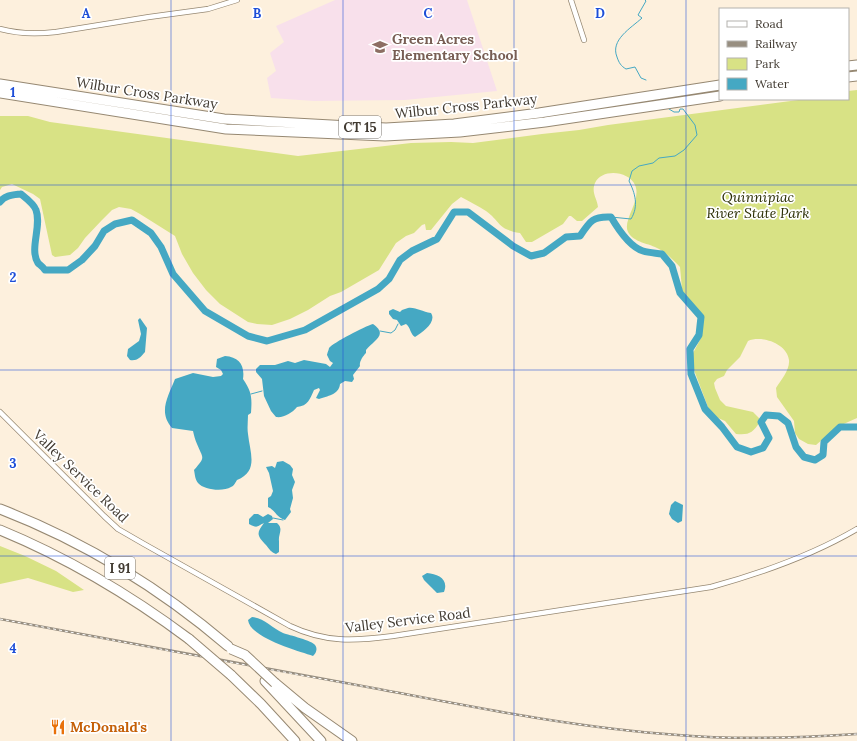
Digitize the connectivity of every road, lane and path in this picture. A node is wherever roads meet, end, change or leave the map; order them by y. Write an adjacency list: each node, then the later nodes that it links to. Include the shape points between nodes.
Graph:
1 (237, 0): 3 (street, via 208,9 56,32 16,32)
2 (571, 0): 4 (street)
3 (0, 29)
4 (584, 40)
5 (0, 84): 6 (highway, Wilbur Cross Parkway / CT 15, via 224,120 386,128 454,124)
6 (719, 85)
7 (0, 94): 8 (highway, Wilbur Cross Parkway / CT 15, via 226,129 385,136 460,132 545,122)
8 (719, 96)
9 (0, 412): 11 (street, Valley Service Road, via 121,531 290,626 314,636 334,640 387,637 711,587 782,565)
10 (0, 509): 13 (highway, I 91, via 60,535 128,573 175,604)
11 (857, 529)
12 (0, 530): 14 (highway, I 91, bridge, via 53,554 148,609 189,639 231,675)
13 (229, 647): 15 (highway, I 91); 16 (highway, bridge, via 243,654 305,708)
14 (295, 741)
15 (321, 741)
16 (352, 741)

